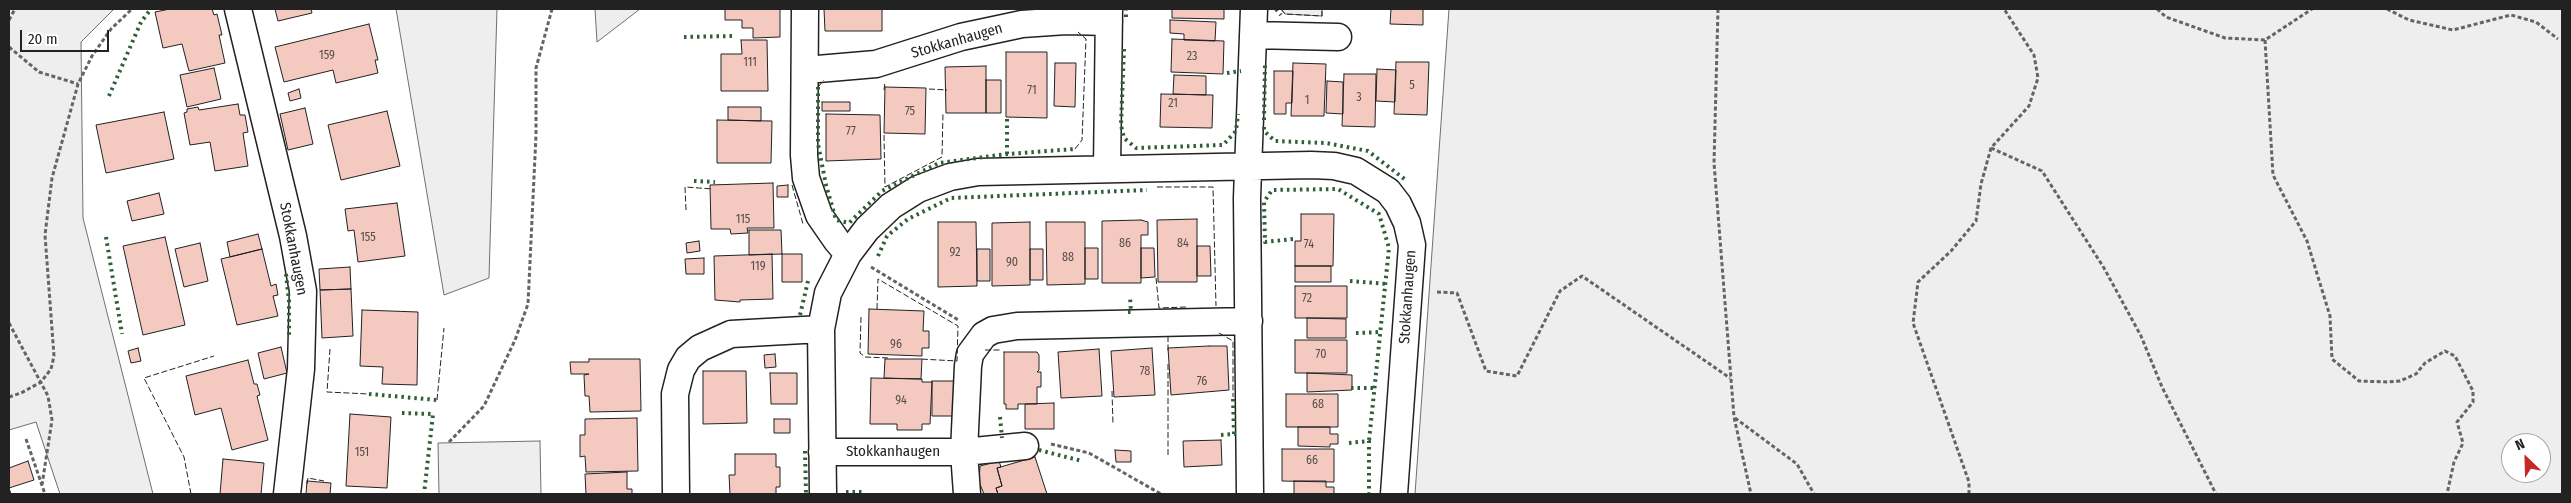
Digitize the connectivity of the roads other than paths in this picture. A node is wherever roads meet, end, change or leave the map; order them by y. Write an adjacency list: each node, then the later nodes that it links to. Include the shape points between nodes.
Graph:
1 (238, 9): 16 (street, Stokkanhaugen, via 293,236 303,291 301,369)
2 (805, 9): 7 (street)
3 (1254, 9): 5 (street)
4 (1109, 15): 7 (street, Stokkanhaugen, via 1022,24 961,37 876,64); 9 (street, Stokkanhaugen)
5 (1253, 35): 6 (street); 8 (street)
6 (1338, 37)
7 (806, 70): 10 (street, via 806,178 819,215)
8 (1248, 166): 9 (street, Stokkanhaugen); 11 (street); 21 (street, Stokkanhaugen, via 1334,166 1356,171 1382,186 1398,204 1407,223 1412,245 1410,291)
9 (1107, 169): 10 (street, Stokkanhaugen, via 978,172 950,177 891,206)
10 (848, 254): 12 (street, Stokkanhaugen, via 828,293)
11 (1249, 321): 15 (street, via 1017,326 993,330 984,335 970,354); 20 (street)
12 (821, 329): 14 (street, Stokkanhaugen); 17 (street, via 730,334 700,348 688,358 681,370 675,394)
13 (1025, 446): 15 (street, Stokkanhaugen)
14 (822, 452): 15 (street, Stokkanhaugen); 18 (street, Stokkanhaugen)
15 (964, 452): 19 (street)
16 (287, 494)
17 (676, 494)
18 (823, 494)
19 (967, 494)
20 (1250, 494)
21 (1394, 494)

